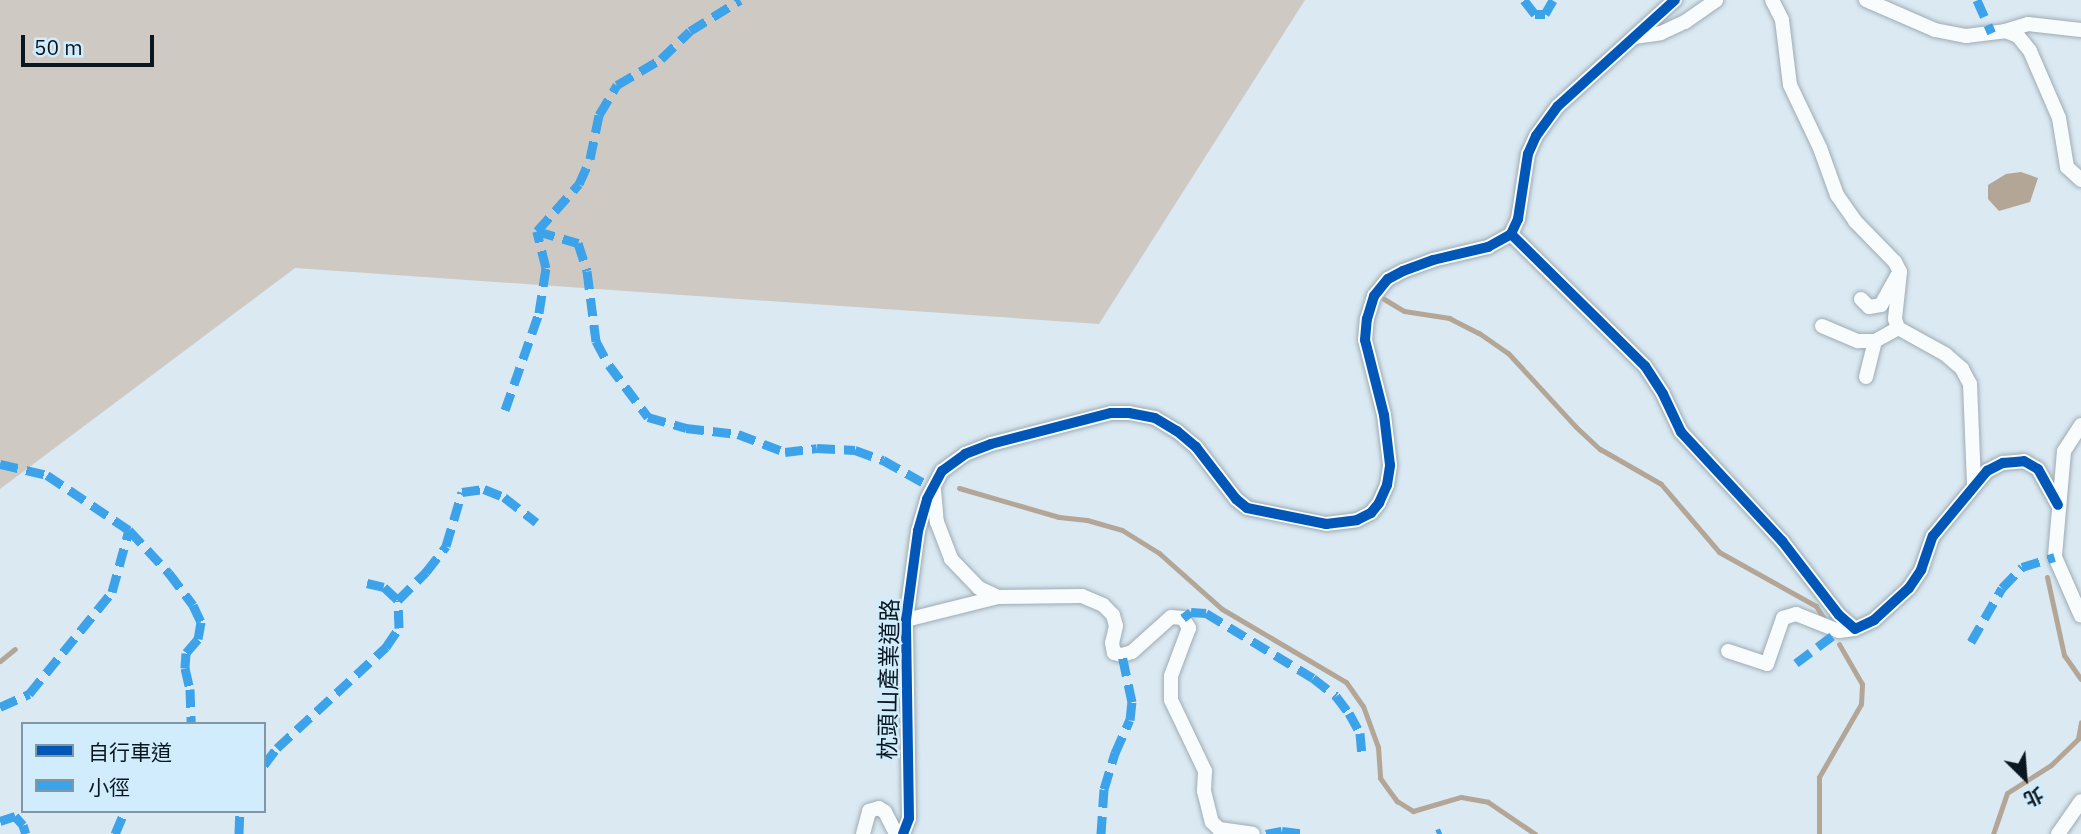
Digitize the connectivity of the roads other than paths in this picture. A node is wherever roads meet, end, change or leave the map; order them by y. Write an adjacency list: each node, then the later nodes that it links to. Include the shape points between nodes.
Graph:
1 (1675, 0): 7 (street)
2 (1716, 0): 7 (street, via 1661,33)
3 (1772, 0): 10 (street, via 1782,20 1790,85 1837,195)
4 (1866, 0): 6 (street, via 1936,30 1966,36)
5 (2081, 30): 6 (street, via 2028,24)
6 (2005, 32): 8 (street, via 2018,36 2030,51 2059,118 2067,167)
7 (1634, 37): 9 (street, via 1558,106 1536,136)
8 (2081, 180)
9 (1511, 234): 18 (street, 枕頭山產業道路, via 1488,247 1403,271 1388,279 1374,296 1366,340 1390,464 1379,503 1357,520 1326,524 1247,508 1177,430 1155,418 1129,413 1111,413 965,454 942,471); 23 (street, via 1645,366 1681,432 1782,541)
10 (1900, 272): 11 (street, via 1881,305 1869,307); 13 (street)
11 (1861, 299)
12 (1822, 326): 14 (street, via 1858,341)
13 (1898, 328): 14 (street); 17 (street, via 1962,369 1969,384)
14 (1875, 341): 15 (street)
15 (1866, 377)
16 (2081, 425): 19 (street, via 2064,452)
17 (1974, 485): 19 (street, via 2003,463 2024,461 2038,469); 23 (street, via 1933,536 1922,570 1909,588 1874,620)
18 (933, 488): 20 (street, via 937,522 951,559 979,588); 22 (street, 枕頭山產業道路, via 918,531)
19 (2058, 505): 21 (street, via 2055,556)
20 (998, 597): 22 (street); 29 (street, via 1082,596 1102,604 1114,615 1112,643 1114,653 1122,656 1171,617 1183,618 1189,628 1171,676 1171,699 1202,765 1212,822 1219,830)
21 (2081, 616)
22 (906, 620): 28 (street, 枕頭山產業道路, via 909,818)
23 (1855, 629): 24 (street, via 1839,631 1796,614 1783,618 1767,664)
24 (1728, 651)
25 (2081, 801): 30 (street)
26 (863, 834): 27 (street, via 869,811 880,808)
27 (896, 834)
28 (903, 834)
29 (1253, 834)
30 (2058, 834)

